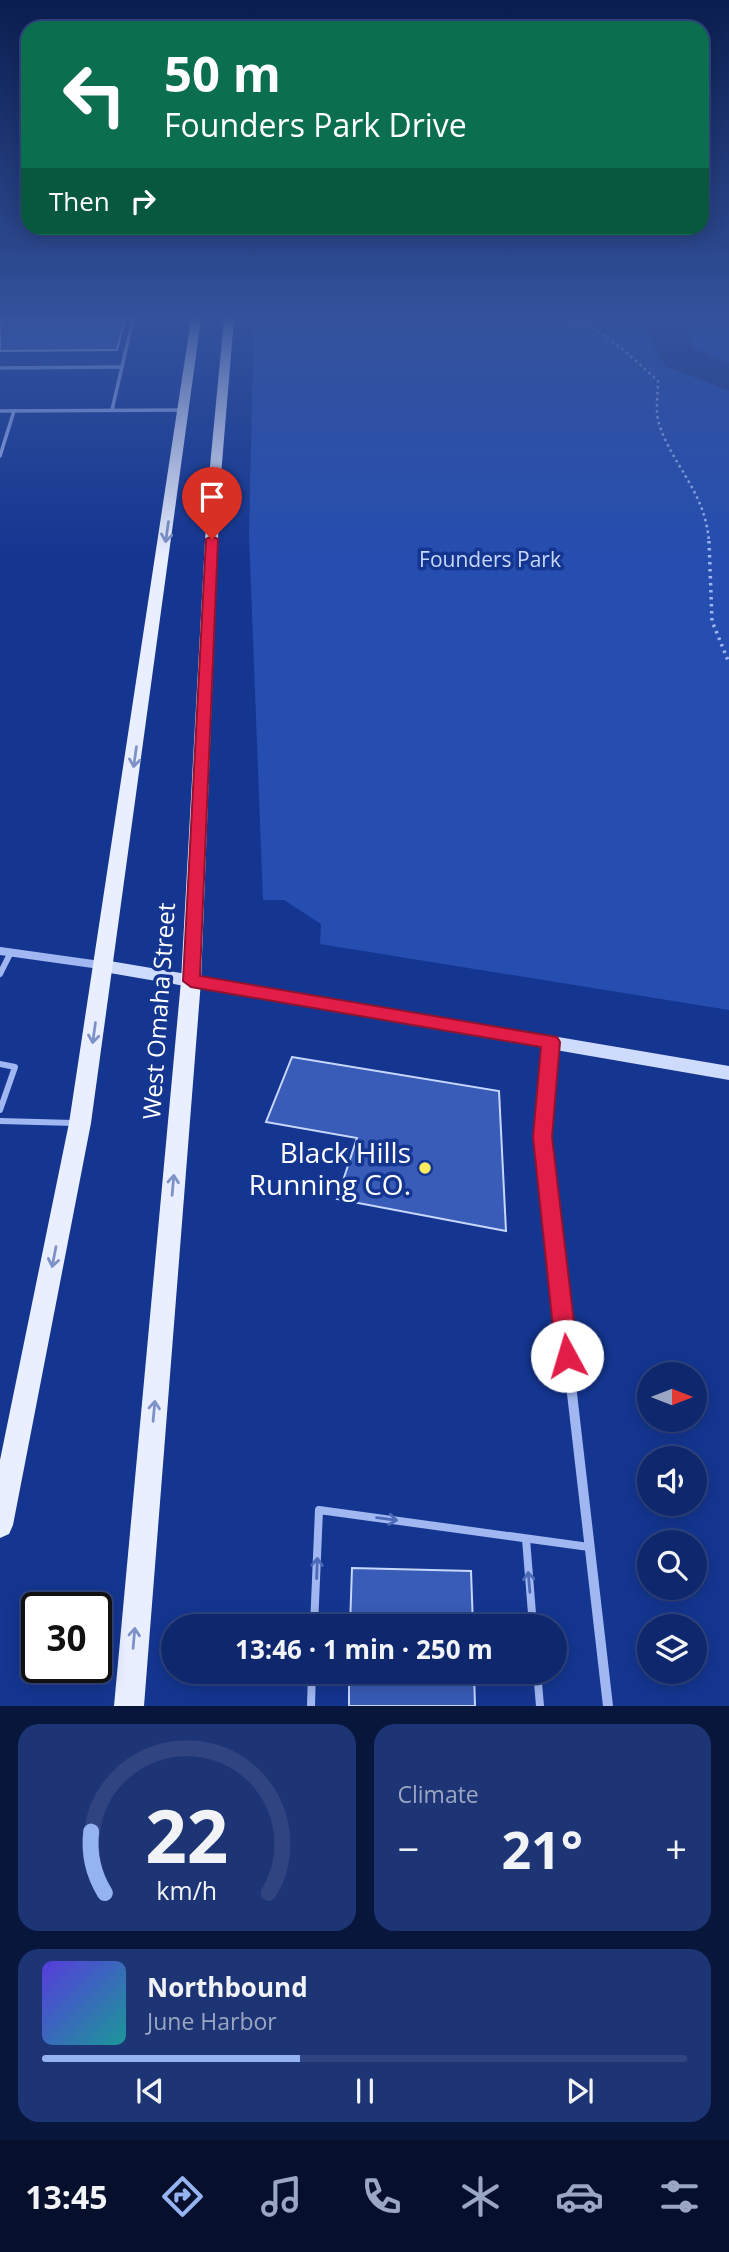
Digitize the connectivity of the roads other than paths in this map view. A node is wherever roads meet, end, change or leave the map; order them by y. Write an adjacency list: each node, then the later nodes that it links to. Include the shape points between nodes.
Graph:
1 (115, 399): 4 (lane)
2 (186, 399): 5 (main road)
3 (222, 399): 13 (main road, West Omaha Street)
4 (112, 410): 5 (lane); 7 (lane)
5 (185, 410): 11 (main road, one-way to 11)
6 (0, 411): 7 (lane)
7 (14, 411): 8 (lane)
8 (0, 456)
9 (0, 950): 10 (street)
10 (11, 952): 11 (street); 12 (lane)
11 (104, 966): 13 (main road); 19 (main road, one-way to 19)
12 (0, 974)
13 (191, 981): 14 (main road); 27 (main road, West Omaha Street, one-way to 13)
14 (550, 1042): 16 (main road); 22 (street, via 542,1137)
15 (0, 1064): 17 (lane, via 15,1067)
16 (729, 1073)
17 (0, 1110)
18 (0, 1121): 19 (lane)
19 (80, 1123): 20 (main road, one-way to 20)
20 (0, 1525)
21 (526, 1539): 22 (lane); 23 (lane, one-way to 21, via 319,1510); 24 (lane, one-way to 21)
22 (589, 1547): 30 (street)
23 (315, 1614)
24 (532, 1614)
25 (312, 1684): 28 (lane)
26 (538, 1684): 29 (lane)
27 (129, 1706)
28 (311, 1706)
29 (540, 1706)
30 (608, 1706)

